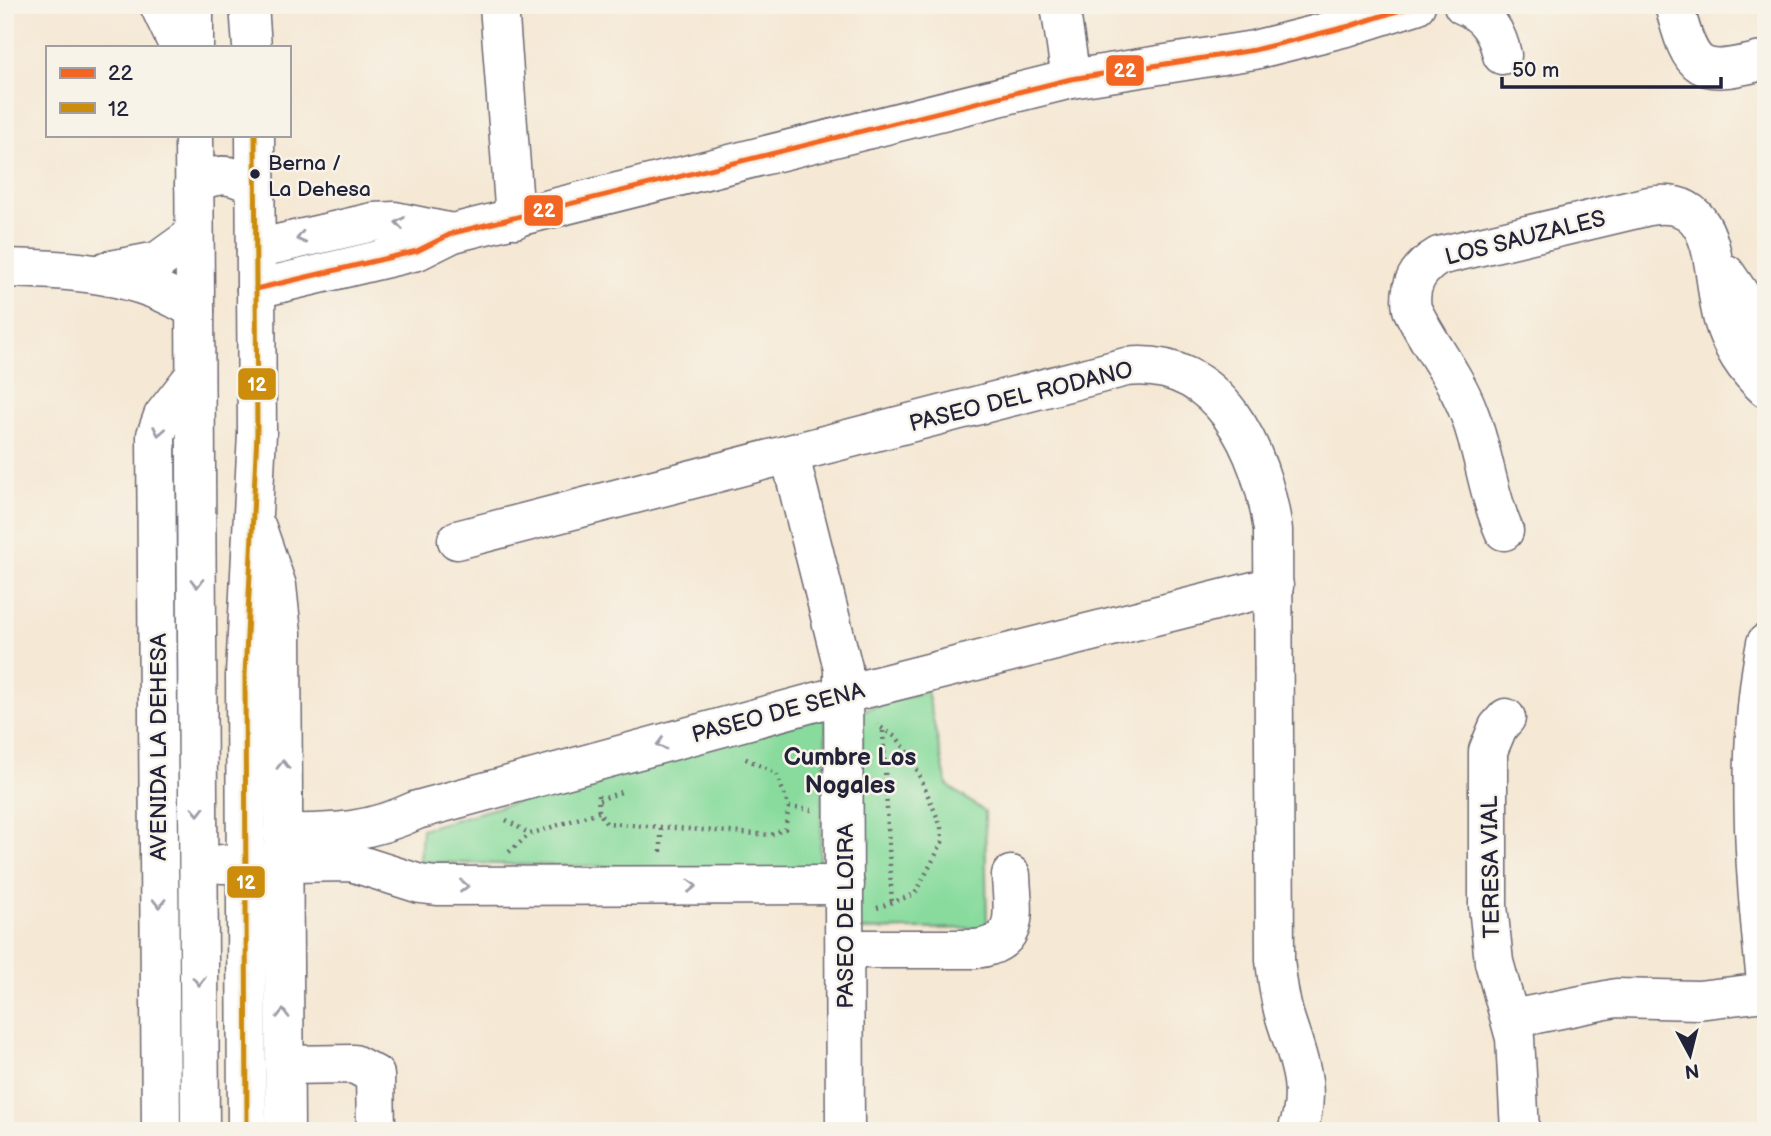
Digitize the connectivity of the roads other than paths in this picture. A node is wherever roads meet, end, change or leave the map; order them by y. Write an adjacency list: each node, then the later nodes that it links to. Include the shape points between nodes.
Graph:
1 (159, 5): 9 (street)
2 (194, 5): 10 (street)
3 (249, 5): 11 (street)
4 (499, 5): 19 (street)
5 (1060, 5): 14 (street)
6 (1416, 5): 14 (street, via 1254,50)
7 (1674, 5): 13 (street, via 1684,44 1701,65 1726,70)
8 (1468, 6): 12 (street, via 1492,28)
9 (179, 46)
10 (194, 46)
11 (252, 46)
12 (1502, 55)
13 (1766, 60)
14 (1071, 79): 19 (street)
15 (194, 136): 17 (street, AVENIDA LA DEHESA)
16 (255, 136): 18 (street)
17 (194, 185): 18 (street, via 219,175); 21 (street, AVENIDA LA DEHESA)
18 (256, 188): 22 (street)
19 (515, 219): 20 (street)
20 (453, 233): 22 (street, one-way to 22, via 373,222); 26 (street, via 417,251)
21 (194, 235): 25 (street, via 158,261); 27 (street, AVENIDA LA DEHESA)
22 (256, 249): 26 (street)
23 (1716, 261): 28 (street, LOS SAUZALES, via 1739,293); 31 (street, LOS SAUZALES, via 1718,302 1731,341 1740,359); 33 (street, LOS SAUZALES, via 1696,218 1674,205 1661,204 1448,253 1422,268 1412,287 1412,309 1461,393)
24 (5, 268): 25 (street)
25 (97, 273): 27 (street, via 162,291)
26 (256, 289): 30 (street)
27 (195, 310): 29 (street, AVENIDA LA DEHESA)
28 (1766, 353)
29 (195, 363): 30 (street, via 239,370); 41 (street, AVENIDA LA DEHESA, one-way to 41); 49 (street, AVENIDA LA DEHESA, one-way to 49, via 156,435)
30 (256, 363): 40 (street, one-way to 30, via 244,675 257,433)
31 (1766, 388)
32 (790, 456): 34 (street, PASEO DEL RODANO); 35 (street, PASEO DEL RODANO, via 1126,367 1176,370 1193,378 1220,402 1250,448 1270,506); 37 (street, PASEO DE LOIRA, via 837,640)
33 (1504, 531)
34 (457, 540)
35 (1274, 586): 37 (street, PASEO DE SENA); 56 (street, PASEO DEL RODANO, via 1275,960 1284,1014 1304,1072)
36 (1766, 643): 45 (street, via 1758,700 1755,802)
37 (845, 694): 39 (street, PASEO DE SENA, one-way to 39); 44 (street, PASEO DE LOIRA)
38 (1506, 718): 47 (street, TERESA VIAL, via 1488,751 1488,906 1494,962)
39 (408, 814): 40 (street, PASEO DE SENA); 43 (street, via 400,847)
40 (270, 853): 41 (street, PASEO DE SENA); 43 (street, PASEO DE SENA, via 351,862); 48 (street, one-way to 40); 51 (street)
41 (199, 864): 50 (street, AVENIDA LA DEHESA, one-way to 50)
42 (1011, 875): 44 (street, PASEO DE SENA, via 1011,927 995,945 976,949)
43 (412, 882): 44 (street, PASEO DE SENA, one-way to 44)
44 (845, 917): 55 (street, PASEO DE LOIRA)
45 (1766, 981)
46 (1766, 992): 47 (street, via 1698,1000 1616,998)
47 (1512, 1018): 57 (street, TERESA VIAL)
48 (295, 1064): 52 (street); 53 (street); 54 (street, via 354,1064 375,1074)
49 (161, 1131)
50 (200, 1131)
51 (247, 1131)
52 (285, 1131)
53 (308, 1131)
54 (376, 1131)
55 (845, 1131)
56 (1297, 1131)
57 (1520, 1131)

